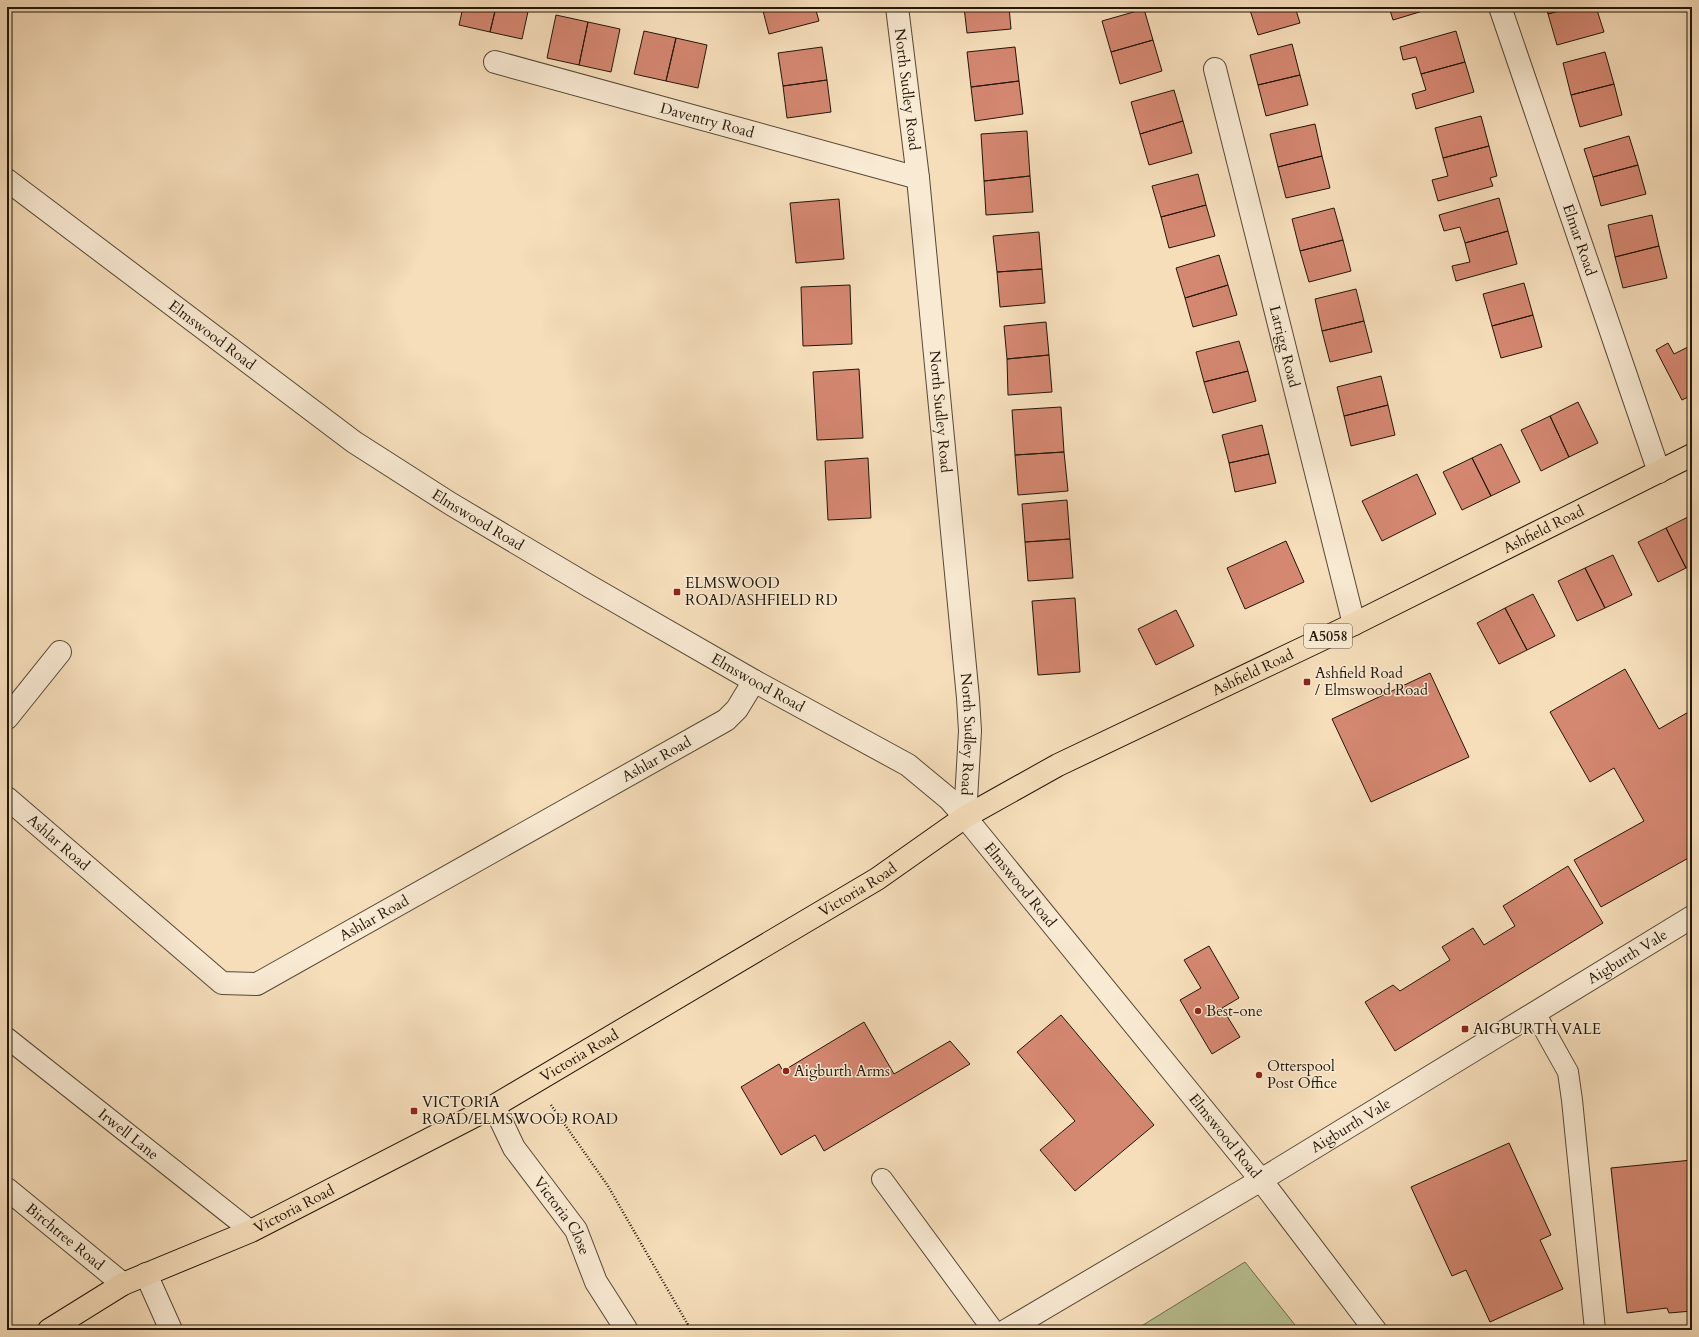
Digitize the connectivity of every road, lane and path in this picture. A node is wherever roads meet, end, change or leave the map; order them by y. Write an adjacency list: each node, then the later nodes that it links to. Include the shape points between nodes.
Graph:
1 (896, 7): 5 (street, North Sudley Road)
2 (1500, 7): 8 (street, Elmar Road)
3 (495, 62): 5 (street, Daventry Road)
4 (1215, 69): 9 (street, Latrigg Road)
5 (918, 178): 14 (street, North Sudley Road, via 968,698 970,731)
6 (7, 180): 11 (street, Elmswood Road, via 354,442 458,508)
7 (1692, 455): 8 (main road, Ashfield Road / A5058)
8 (1659, 472): 9 (main road, Ashfield Road / A5058)
9 (1354, 624): 14 (main road, Ashfield Road / A5058, via 1058,765)
10 (60, 652): 12 (street)
11 (754, 681): 13 (street, Ashlar Road, via 737,709 726,720 257,984 222,983); 14 (street, Elmswood Road, via 908,765 949,799)
12 (7, 718)
13 (7, 798)
14 (965, 817): 18 (main road, Victoria Road / A5058, via 877,879); 21 (street, Elmswood Road)
15 (1692, 917): 16 (street, Aigburth Vale)
16 (1535, 1013): 21 (street, Aigburth Vale); 35 (lane, via 1568,1072)
17 (7, 1038): 23 (lane, Irwell Lane)
18 (535, 1082): 19 (main road, Victoria Road / A5058); 26 (path, via 608,1186)
19 (494, 1106): 23 (main road, Victoria Road / A5058); 27 (street, Victoria Close, via 514,1148 576,1230 596,1282)
20 (882, 1178): 32 (lane)
21 (1261, 1180): 33 (street, Aigburth Vale); 34 (street, Elmswood Road)
22 (7, 1189): 25 (street, Birchtree Road)
23 (250, 1230): 24 (main road, Victoria Road / A5058)
24 (146, 1274): 25 (main road, Victoria Road / A5058); 29 (street)
25 (123, 1284): 28 (main road, Victoria Road / A5058)
26 (688, 1324): 30 (path); 31 (path)
27 (626, 1329)
28 (49, 1330)
29 (172, 1330)
30 (680, 1330)
31 (691, 1330)
32 (993, 1330)
33 (1007, 1330)
34 (1375, 1330)
35 (1595, 1330)

